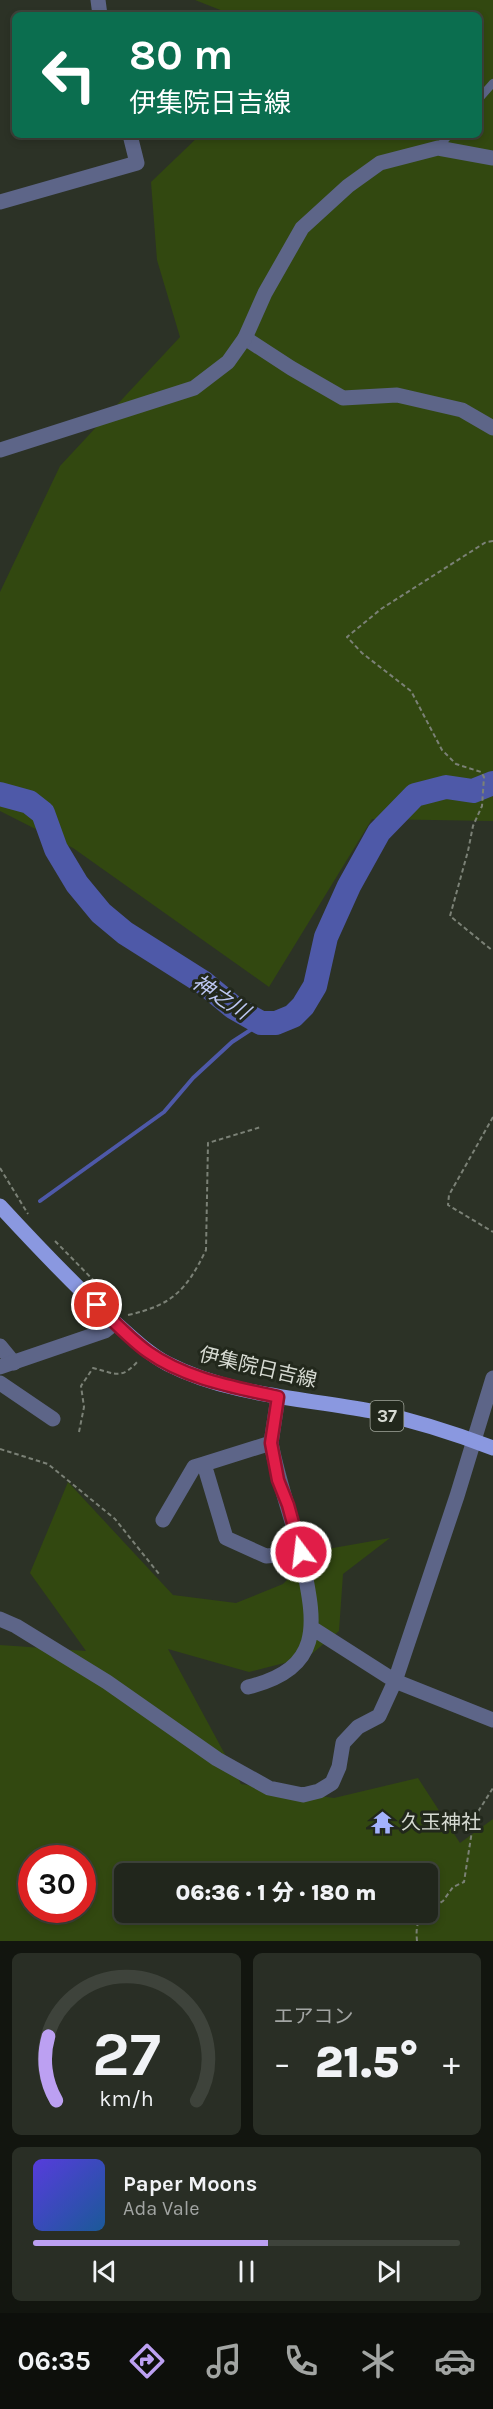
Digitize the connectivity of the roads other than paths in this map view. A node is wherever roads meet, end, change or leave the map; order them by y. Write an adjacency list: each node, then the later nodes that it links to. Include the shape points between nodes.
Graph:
1 (493, 83): 2 (lane)
2 (482, 95)
3 (131, 138): 7 (street, via 137,163)
4 (446, 138): 5 (lane)
5 (438, 148): 6 (street); 8 (street, via 380,163 302,228)
6 (493, 158)
7 (0, 202)
8 (245, 338): 9 (street, via 343,398 397,395 462,410); 10 (street, via 228,362 194,388)
9 (493, 428)
10 (0, 450)
11 (0, 1206): 12 (main road, 伊集院日吉線 / 37)
12 (115, 1323): 14 (street, via 105,1331); 17 (main road, 伊集院日吉線 / 37, via 167,1364 199,1378)
13 (0, 1346): 14 (street)
14 (7, 1365)
15 (493, 1378): 19 (street)
16 (0, 1383): 18 (street)
17 (278, 1397): 19 (main road, 伊集院日吉線 / 37, via 372,1411); 20 (street)
18 (53, 1419)
19 (473, 1440): 21 (main road, 伊集院日吉線 / 37); 27 (street)
20 (271, 1443): 22 (street); 24 (street, via 278,1480)
21 (493, 1448)
22 (204, 1464): 23 (street, via 194,1467); 24 (street, via 226,1538 266,1556)
23 (163, 1520)
24 (301, 1552): 26 (street)
25 (0, 1619): 27 (street, via 107,1682 217,1760 269,1788 303,1795 332,1784 343,1743 358,1727 379,1716)
26 (312, 1628): 27 (street); 28 (street, via 303,1656 297,1662 267,1682)
27 (395, 1681): 29 (street)
28 (248, 1687)
29 (493, 1720)

